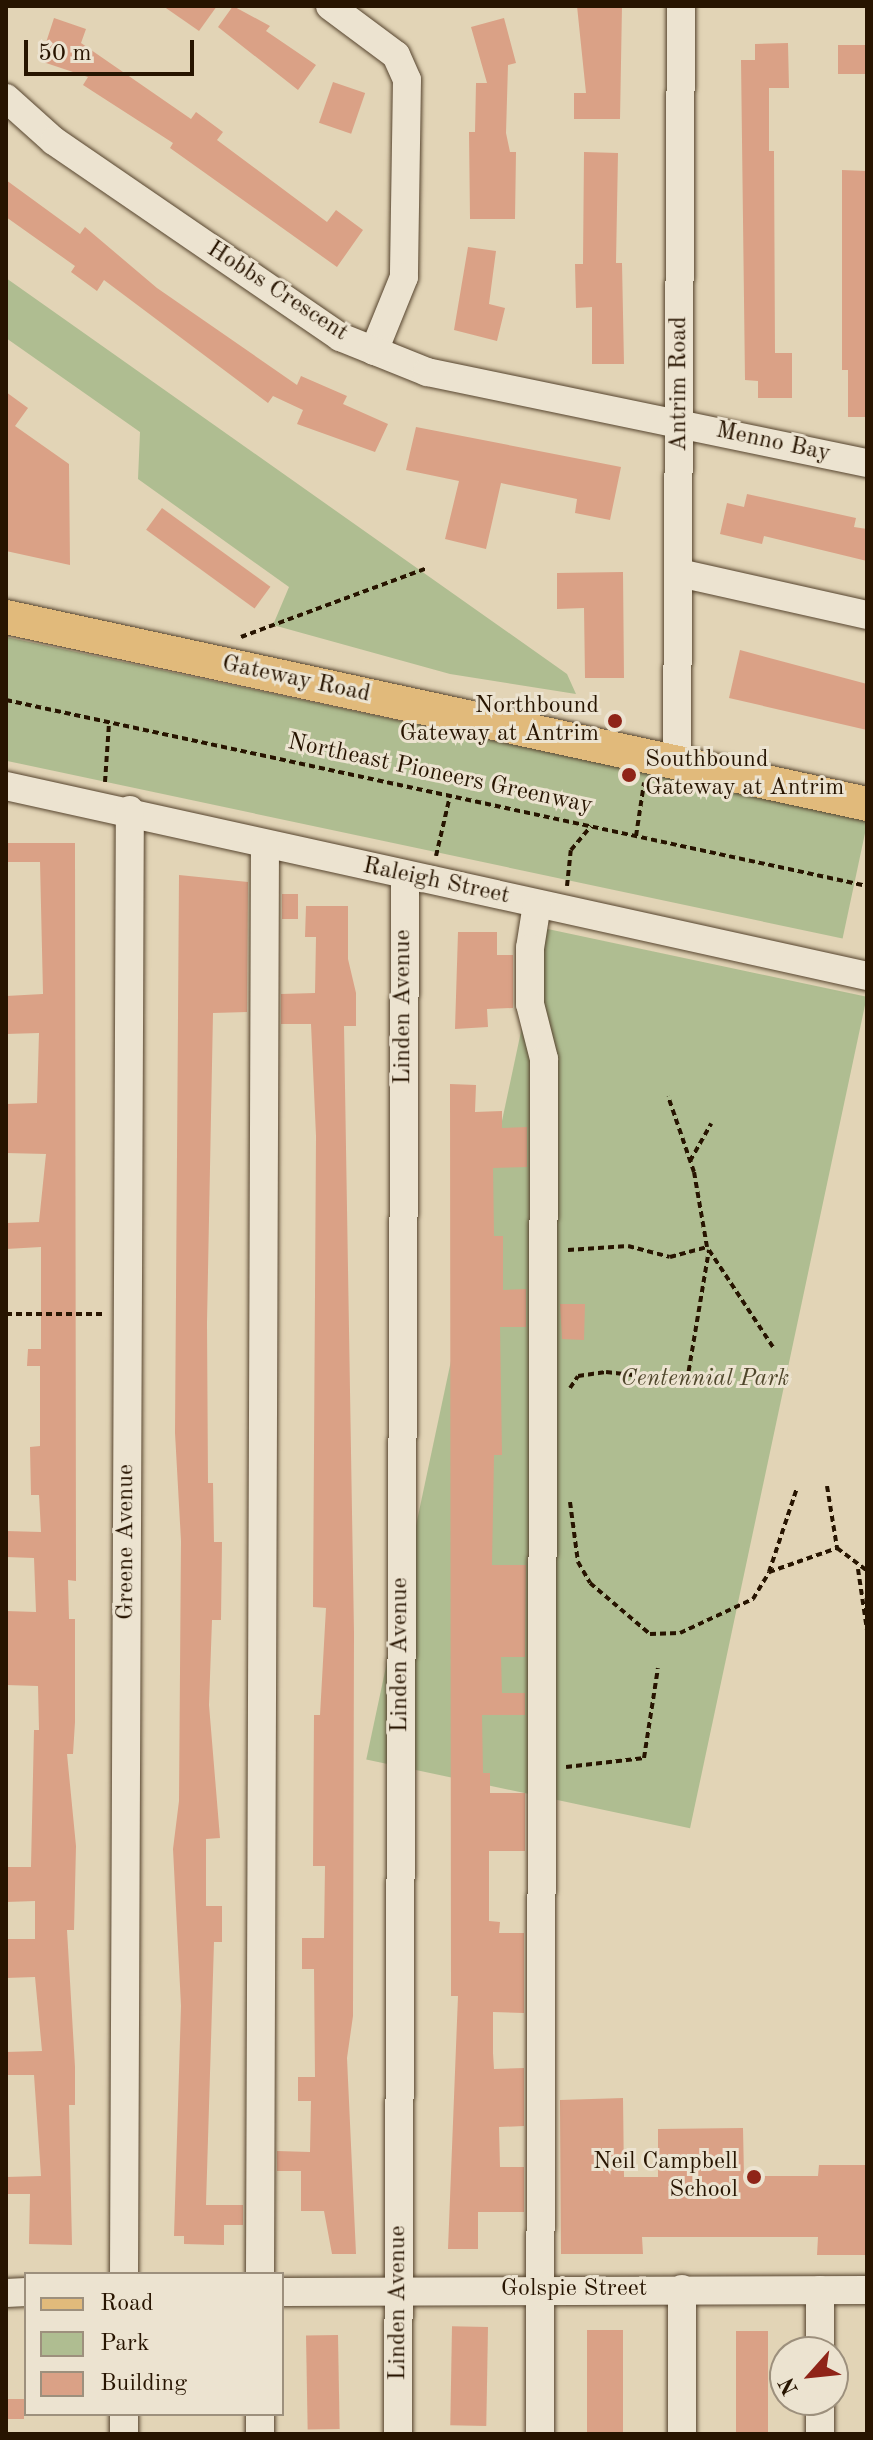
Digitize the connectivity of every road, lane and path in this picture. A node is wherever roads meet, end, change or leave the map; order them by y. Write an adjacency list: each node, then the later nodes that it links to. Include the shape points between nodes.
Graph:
1 (330, 6): 4 (street, via 396,55 407,80 404,277)
2 (681, 6): 5 (street, Antrim Road)
3 (6, 98): 4 (street, Hobbs Crescent, via 54,141 340,337)
4 (374, 351): 5 (street, Hobbs Crescent, via 427,372)
5 (680, 423): 6 (street, Menno Bay); 8 (street, Antrim Road)
6 (867, 463)
7 (428, 568): 11 (path)
8 (679, 573): 9 (street); 14 (street, Antrim Road)
9 (867, 615)
10 (6, 617): 14 (main road, Gateway Road)
11 (241, 637)
12 (6, 700): 13 (path, Northeast Pioneers Greenway)
13 (109, 722): 16 (path, Northeast Pioneers Greenway); 18 (path)
14 (662, 760): 17 (main road, Gateway Road); 20 (path)
15 (6, 786): 18 (street, Raleigh Street)
16 (450, 796): 19 (path, Northeast Pioneers Greenway); 22 (path)
17 (867, 804)
18 (117, 807): 21 (street, Raleigh Street); 46 (street, Greene Avenue)
19 (591, 826): 20 (path, Northeast Pioneers Greenway); 25 (path, via 566,864)
20 (636, 836): 24 (path, Northeast Pioneers Greenway)
21 (265, 845): 23 (street, Raleigh Street); 47 (street)
22 (434, 867)
23 (405, 875): 25 (street, Raleigh Street); 49 (street, Linden Avenue)
24 (867, 886)
25 (550, 907): 26 (street, Raleigh Street); 45 (street, via 530,948 530,1004 544,1059)
26 (867, 976)
27 (668, 1096): 29 (path)
28 (711, 1124): 29 (path)
29 (690, 1161): 31 (path)
30 (563, 1243): 31 (path, via 567,1250 628,1246 670,1257)
31 (708, 1248): 34 (path); 35 (path, via 687,1381 606,1372 578,1376)
32 (6, 1314): 33 (path)
33 (105, 1314)
34 (773, 1347)
35 (560, 1401)
36 (827, 1486): 39 (path)
37 (797, 1488): 42 (path)
38 (569, 1494): 42 (path, via 578,1562 590,1583 650,1634 680,1633 753,1599)
39 (837, 1548): 40 (path); 42 (path)
40 (858, 1569): 41 (path); 43 (path)
41 (867, 1571)
42 (769, 1572)
43 (867, 1630)
44 (658, 1668): 45 (path, via 644,1758 575,1764)
45 (542, 1778): 50 (street)
46 (124, 2272)
47 (260, 2272)
48 (682, 2289): 50 (street, Golspie Street); 51 (street, Golspie Street); 57 (street)
49 (399, 2290): 50 (street, Golspie Street); 53 (street, Golspie Street); 55 (street, Linden Avenue)
50 (541, 2290): 56 (street)
51 (820, 2290): 52 (street, Golspie Street); 54 (street)
52 (867, 2290)
53 (284, 2292)
54 (820, 2336)
55 (398, 2434)
56 (540, 2434)
57 (682, 2434)

